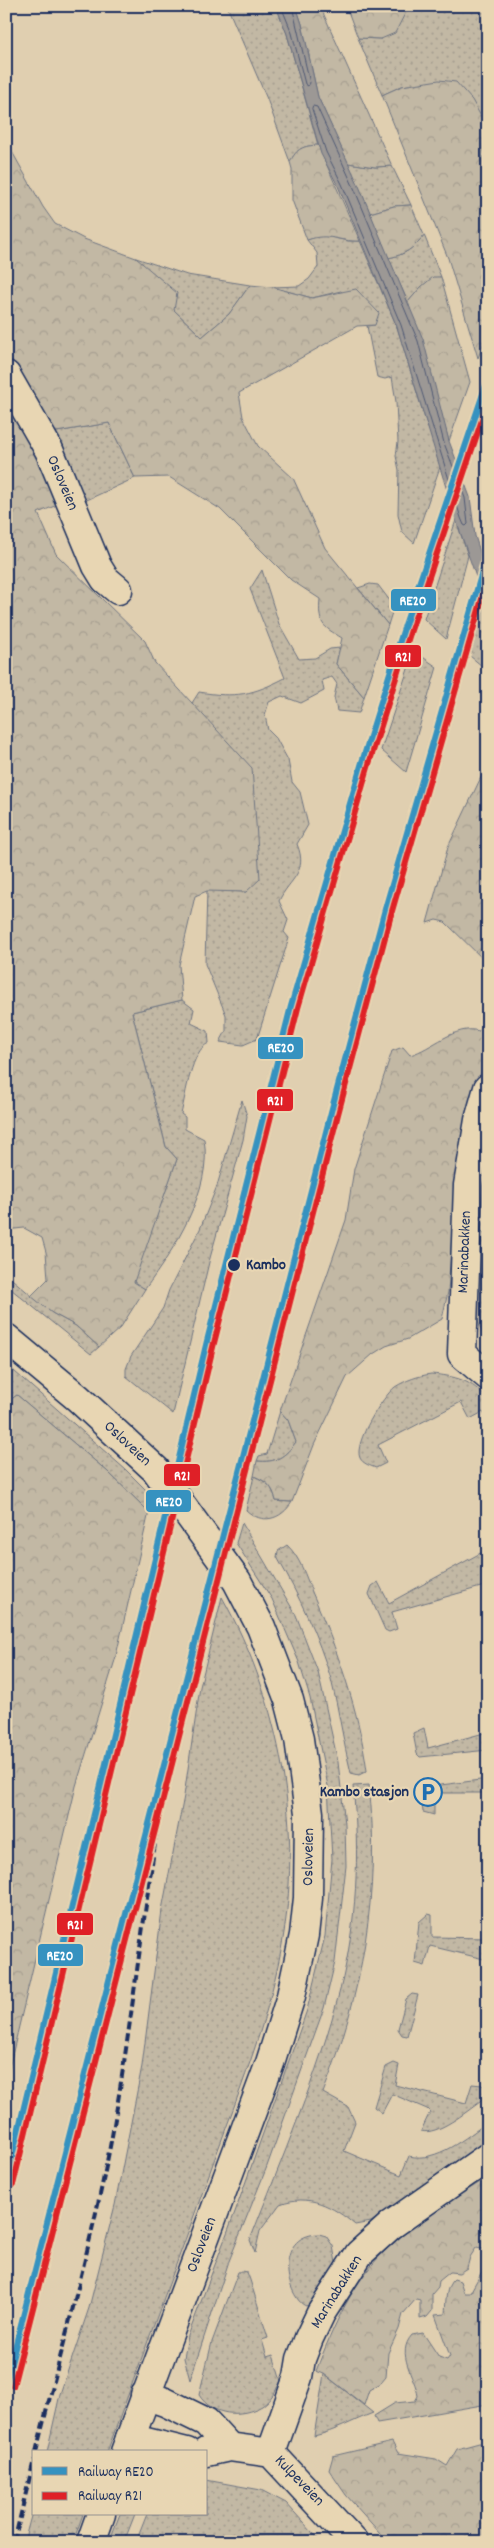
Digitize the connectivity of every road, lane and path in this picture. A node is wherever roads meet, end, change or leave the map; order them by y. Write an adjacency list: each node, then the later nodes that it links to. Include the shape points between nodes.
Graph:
1 (6, 375): 2 (street, Osloveien, via 48,450 97,566 105,579)
2 (118, 590)
3 (488, 1088): 5 (street, Marinabakken, via 468,1185 462,1354)
4 (6, 1338): 7 (street, Osloveien, via 78,1398 156,1470 237,1581 262,1627 289,1700 299,1739 310,1813 308,1898 291,1996 270,2063)
5 (488, 1376)
6 (488, 2157): 11 (street, Marinabakken, via 392,2225 359,2254 309,2338)
7 (145, 2395): 8 (street, Osloveien); 9 (street, Kulpeveien, via 206,2422)
8 (128, 2445): 10 (street)
9 (218, 2449): 11 (street, Kulpeveien)
10 (170, 2450)
11 (271, 2453): 14 (street, Kulpeveien)
12 (100, 2516): 13 (street)
13 (91, 2542)
14 (354, 2542)

